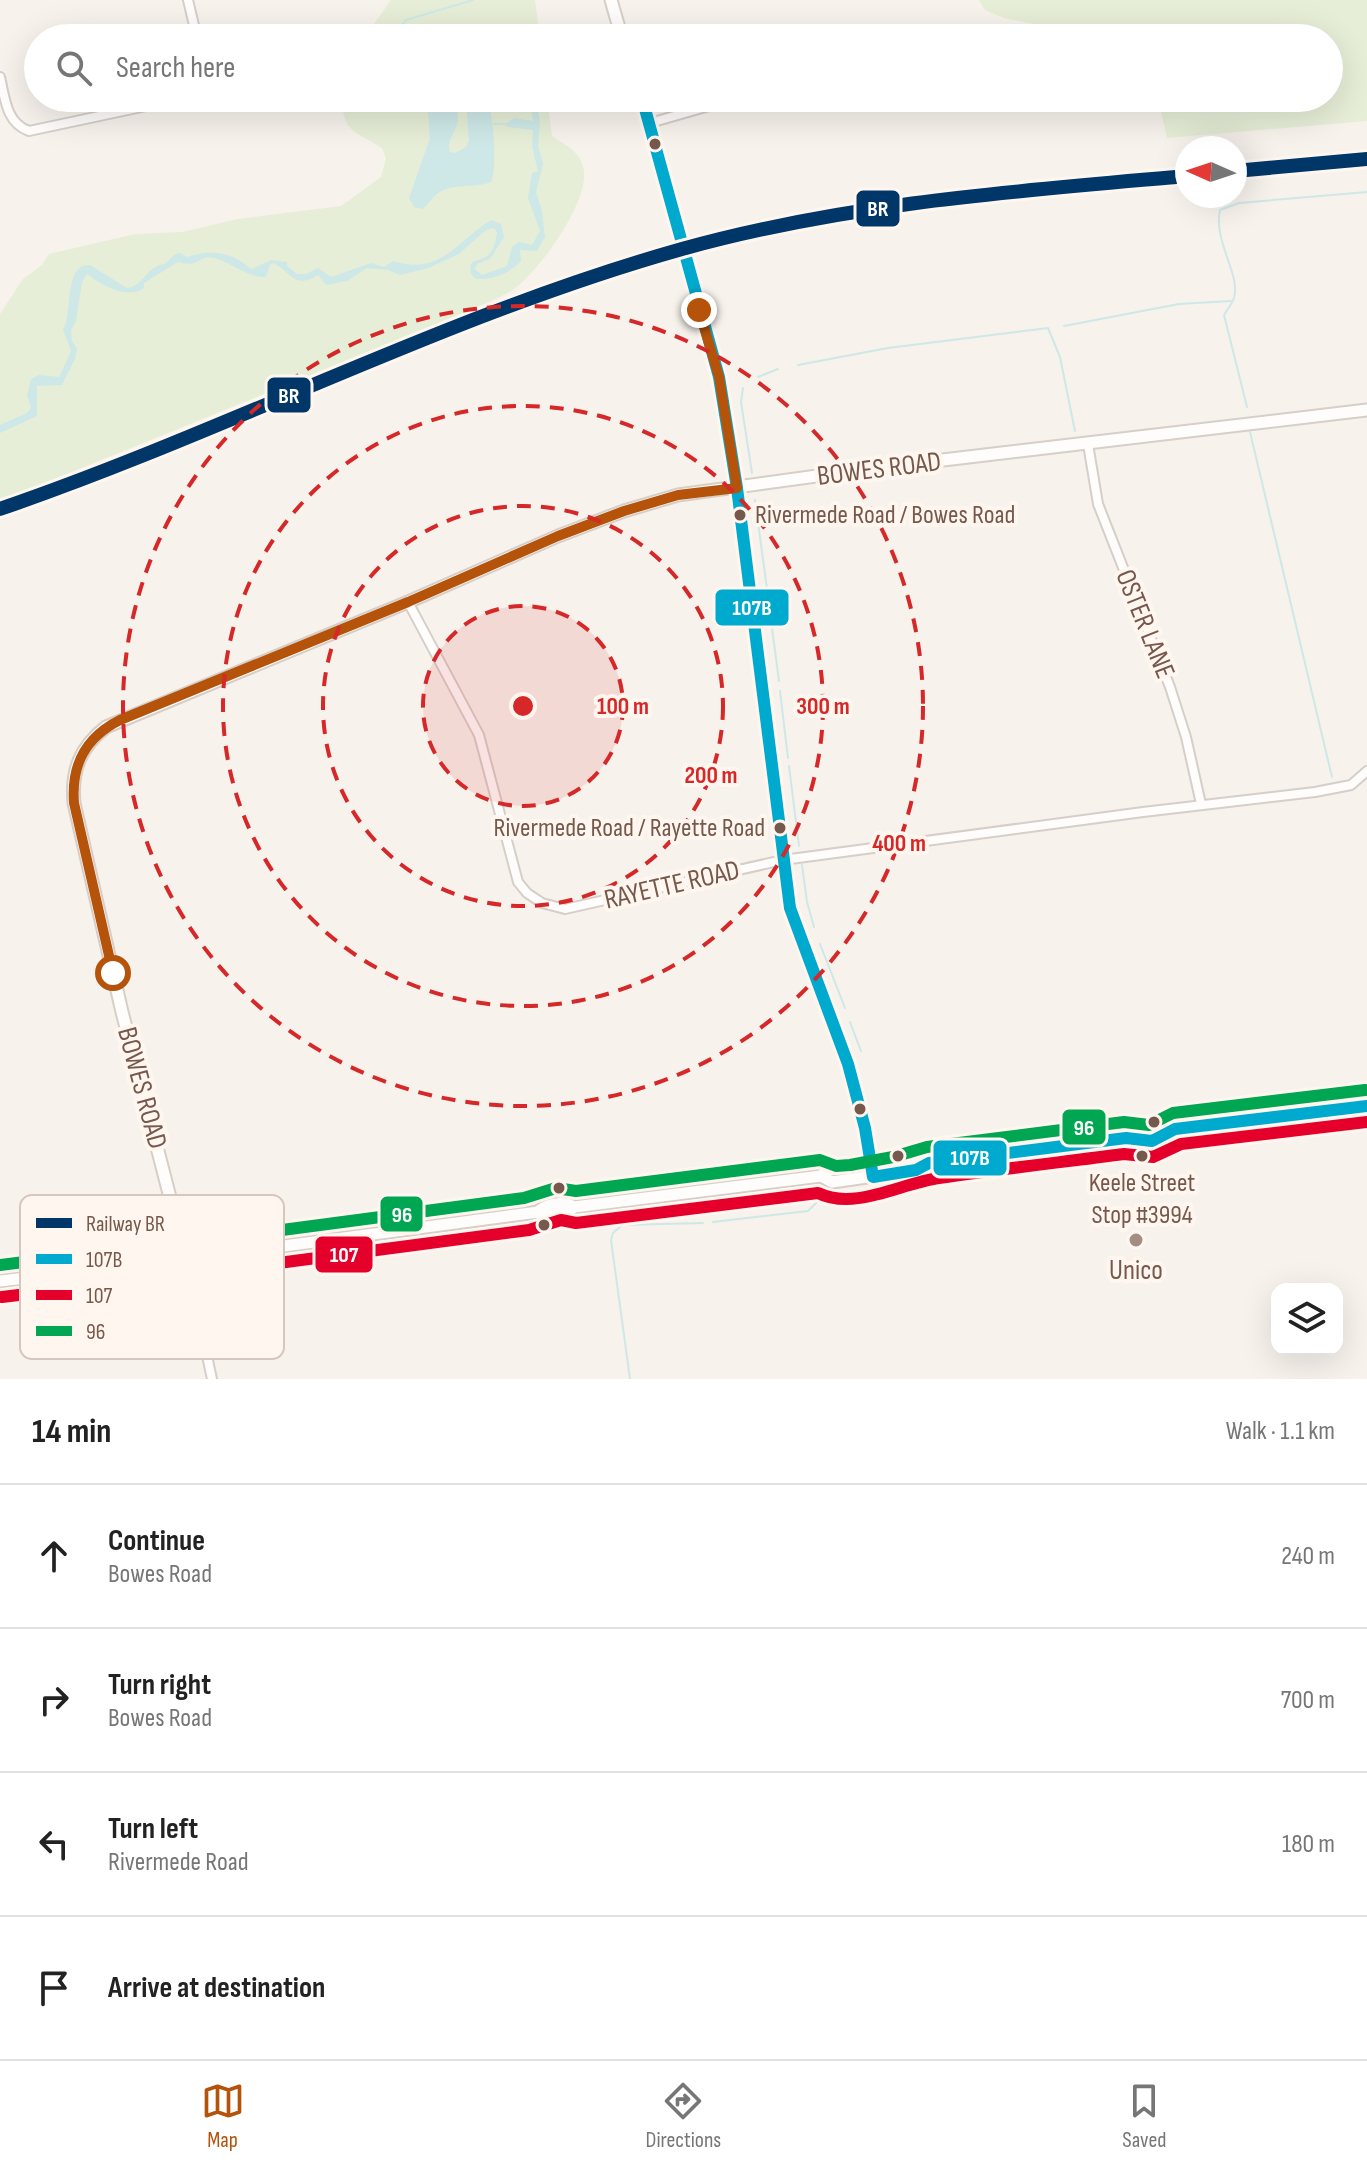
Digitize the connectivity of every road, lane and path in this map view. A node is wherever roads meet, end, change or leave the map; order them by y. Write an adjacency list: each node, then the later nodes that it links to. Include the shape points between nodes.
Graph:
1 (188, 0): 3 (street)
2 (611, 0): 4 (street)
3 (194, 24)
4 (618, 24)
5 (0, 77): 6 (street, via 11,116 17,127 29,131)
6 (118, 112)
7 (646, 112): 9 (street)
8 (688, 112): 9 (street)
9 (650, 123): 12 (street, via 719,377)
10 (1367, 410): 11 (street, BOWES ROAD)
11 (1088, 444): 12 (street, BOWES ROAD); 15 (street, OSTER LANE, via 1098,504 1170,687)
12 (737, 488): 13 (street, BOWES ROAD, via 678,495 624,511); 16 (street)
13 (408, 602): 16 (street, RAYETTE ROAD, via 479,735 513,870 534,899 565,909); 19 (street, BOWES ROAD, via 117,722 96,735 76,765 76,814)
14 (1367, 771): 15 (street, RAYETTE ROAD, via 1340,788)
15 (1201, 804): 16 (street, RAYETTE ROAD)
16 (783, 860): 18 (street, via 796,928 843,1050)
17 (1367, 1106): 18 (street, via 1134,1131 1126,1138 929,1163 914,1160)
18 (872, 1171): 20 (street, via 829,1170 821,1176 574,1207 567,1203 538,1212)
19 (170, 1195)
20 (284, 1246)
21 (20, 1279): 22 (street)
22 (0, 1281)
23 (208, 1359): 24 (street, BOWES ROAD)
24 (212, 1379)

